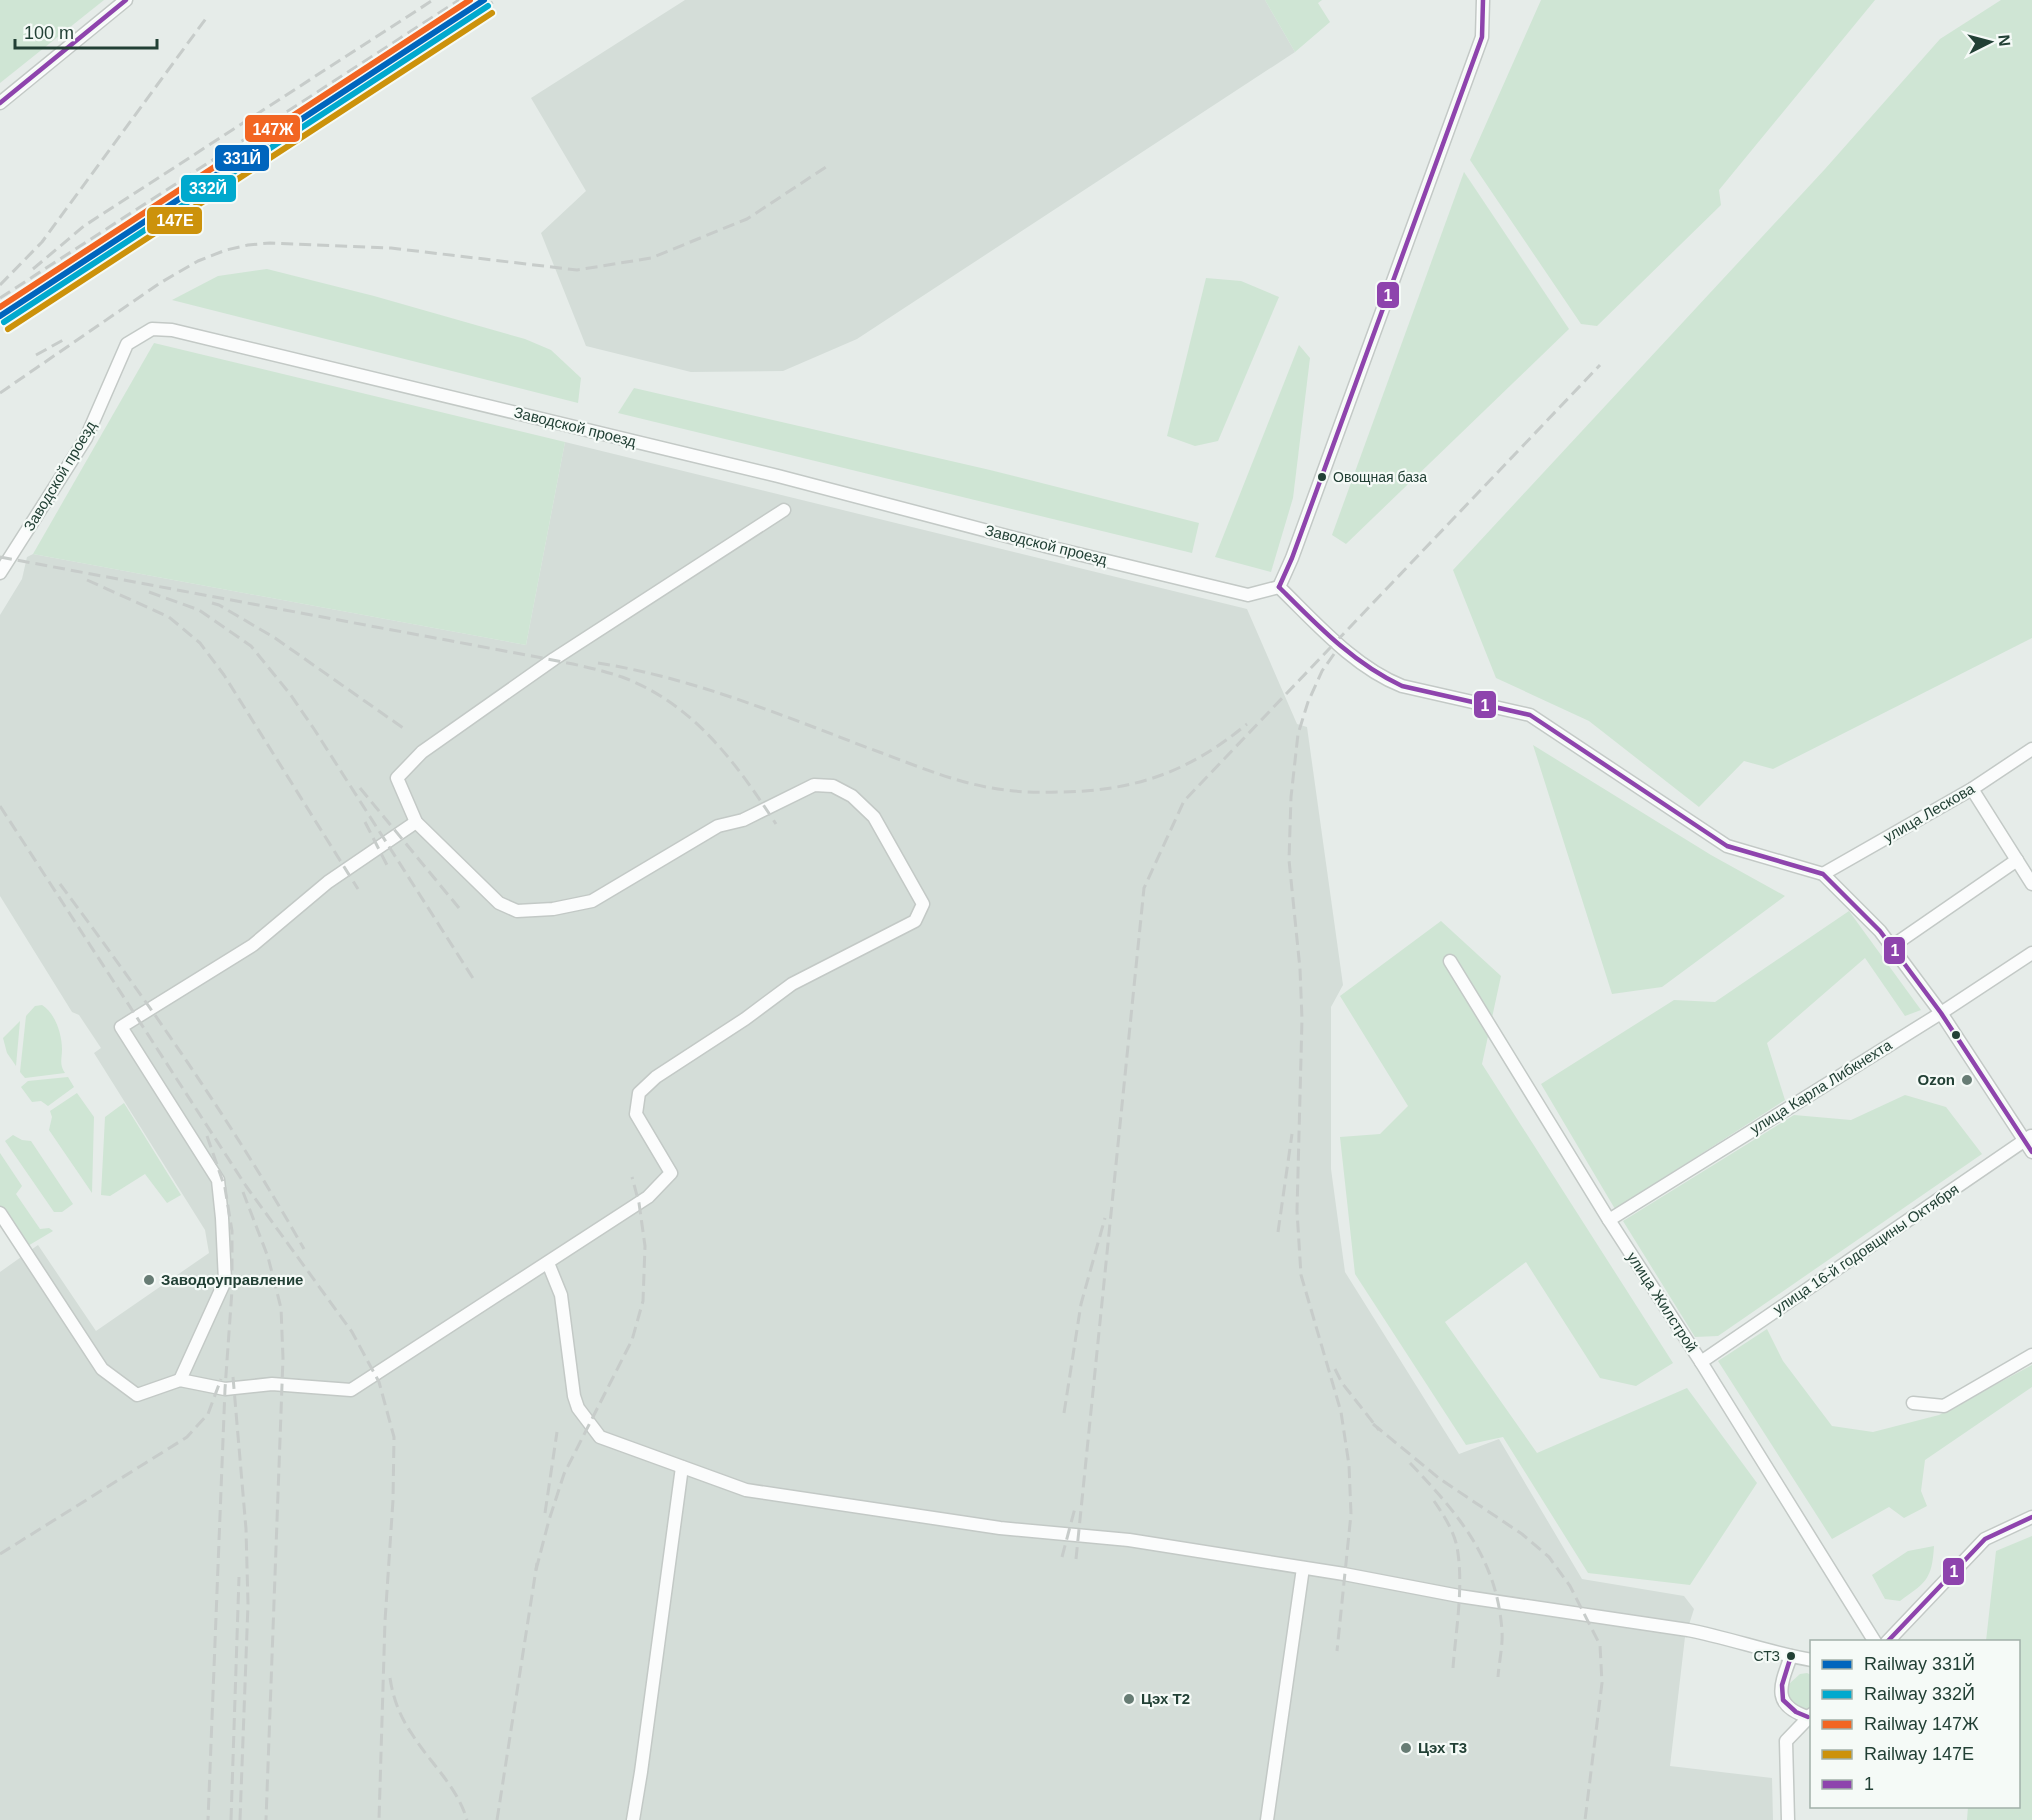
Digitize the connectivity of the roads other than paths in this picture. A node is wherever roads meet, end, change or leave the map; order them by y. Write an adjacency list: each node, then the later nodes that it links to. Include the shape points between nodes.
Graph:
1 (126, 0): 3 (street)
2 (1484, 0): 6 (street, via 1482,37)
3 (0, 103)
4 (783, 510): 9 (street, via 554,659 422,752 397,778)
5 (0, 573): 6 (street, Заводской проезд, via 86,438 127,344 152,329 172,330 778,476 1248,595)
6 (1279, 587): 11 (street, via 1336,642 1383,678 1402,686 1530,715 1727,846)
7 (2032, 749): 8 (street, улица Лескова)
8 (1972, 789): 10 (street); 11 (street, улица Лескова)
9 (416, 822): 21 (street, via 499,903 518,911 553,909 592,901 718,826 743,820 814,785 833,786 852,796 874,817 923,904 915,921 792,984 656,1077 639,1093 636,1114 671,1173 648,1197); 24 (street, via 328,882 253,945 121,1027 218,1180 225,1281)
10 (2017, 860): 12 (street); 13 (street)
11 (1823, 874): 13 (street)
12 (2032, 884)
13 (1891, 947): 16 (street)
14 (2032, 952): 16 (street, улица Карла Либкнехта)
15 (1450, 961): 20 (street, улица Жилстрой)
16 (1941, 1013): 17 (street); 20 (street, улица Карла Либкнехта)
17 (2028, 1138): 18 (street); 23 (street, улица 16-й годовщины Октября)
18 (2032, 1152)
19 (0, 1213): 24 (street, via 102,1369 137,1395)
20 (1609, 1220): 23 (street, улица Жилстрой)
21 (548, 1263): 24 (street, via 351,1390 272,1384 225,1389); 26 (street, via 561,1295 578,1408 600,1437)
22 (2032, 1355): 25 (street, via 1944,1406)
23 (1701, 1362): 29 (street, улица Жилстрой)
24 (180, 1380)
25 (1913, 1403)
26 (682, 1467): 28 (street, via 746,1490 1000,1528 1129,1540); 34 (street)
27 (2032, 1517): 30 (street, via 1985,1539)
28 (1303, 1568): 31 (street, via 1725,1637); 35 (street)
29 (1874, 1640)
30 (1888, 1640)
31 (1791, 1656): 32 (street); 33 (street, via 1780,1686 1785,1705 1794,1712)
32 (1810, 1660)
33 (1810, 1715): 36 (street, via 1786,1741)
34 (633, 1820)
35 (1267, 1820)
36 (1788, 1820)

